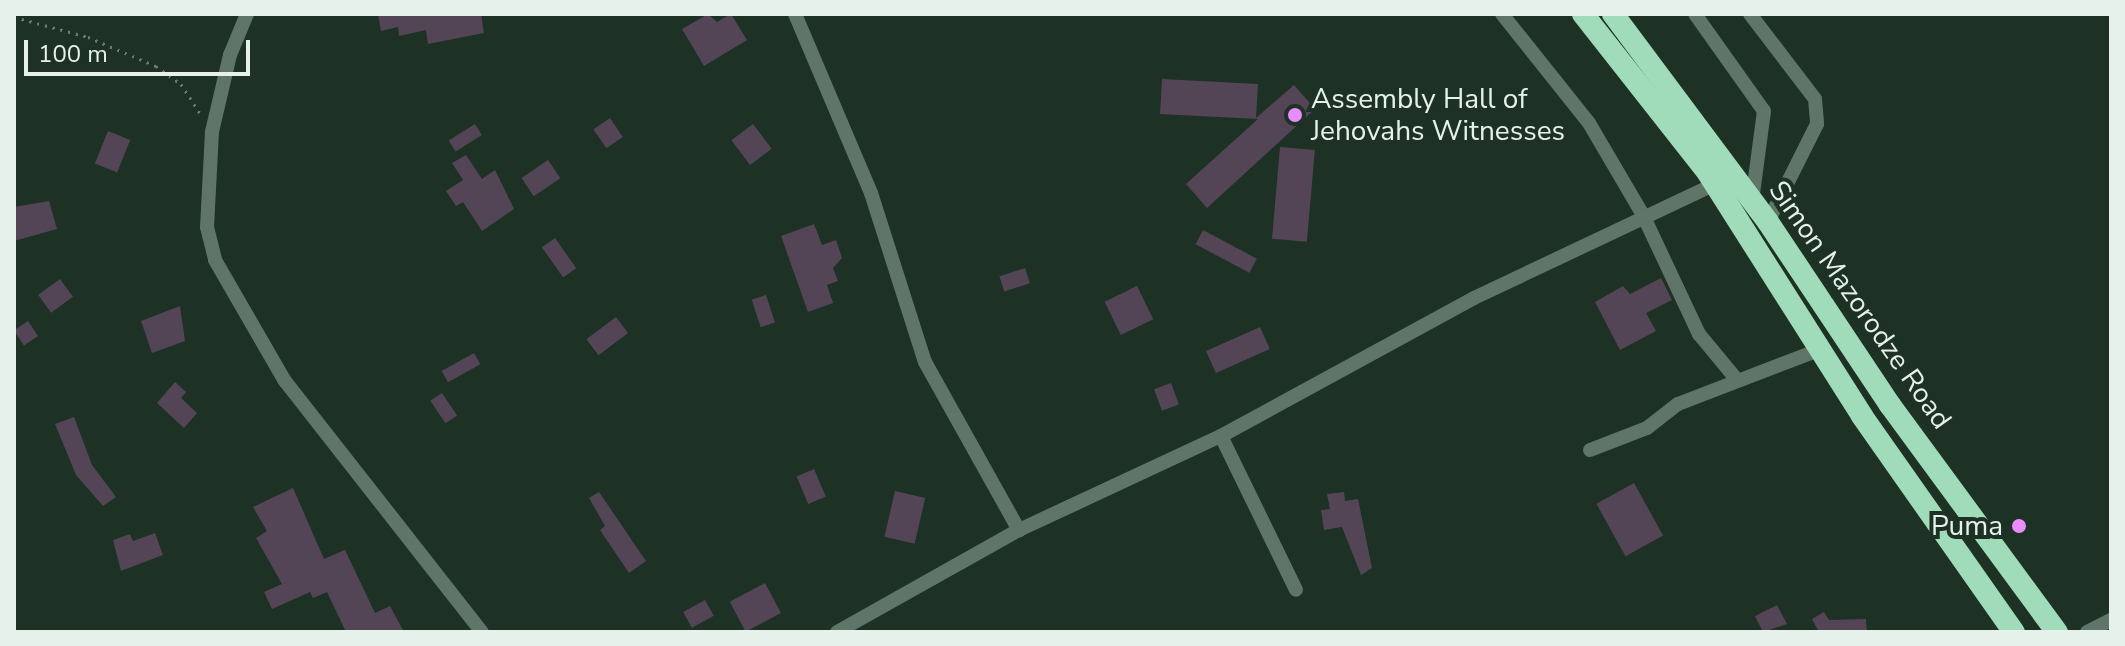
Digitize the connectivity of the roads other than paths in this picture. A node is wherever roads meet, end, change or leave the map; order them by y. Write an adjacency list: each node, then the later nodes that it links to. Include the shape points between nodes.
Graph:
1 (247, 14): 19 (street, via 230,55 212,132 207,227 221,273 285,381)
2 (795, 14): 16 (street, via 871,193 925,362)
3 (1502, 14): 10 (street, via 1589,123)
4 (1583, 14): 8 (highway, Simon Mazorodze Road)
5 (1613, 14): 9 (highway, Simon Mazorodze Road)
6 (1695, 14): 9 (street, via 1764,111)
7 (1750, 14): 11 (street, via 1815,99 1817,124)
8 (1715, 184): 10 (street); 12 (highway, Simon Mazorodze Road)
9 (1752, 201): 11 (highway, Simon Mazorodze Road)
10 (1643, 215): 13 (street, via 1682,304); 14 (street, via 1474,298)
11 (1768, 222): 22 (highway, Simon Mazorodze Road, via 1890,405)
12 (1821, 349): 13 (street); 21 (highway, Simon Mazorodze Road)
13 (1737, 380): 15 (street, via 1678,404 1647,428)
14 (1221, 436): 16 (street); 17 (street)
15 (1590, 450)
16 (1019, 530): 20 (street)
17 (1296, 590)
18 (2109, 625): 23 (street)
19 (482, 632)
20 (837, 632)
21 (2014, 632)
22 (2057, 632)
23 (2087, 632)

